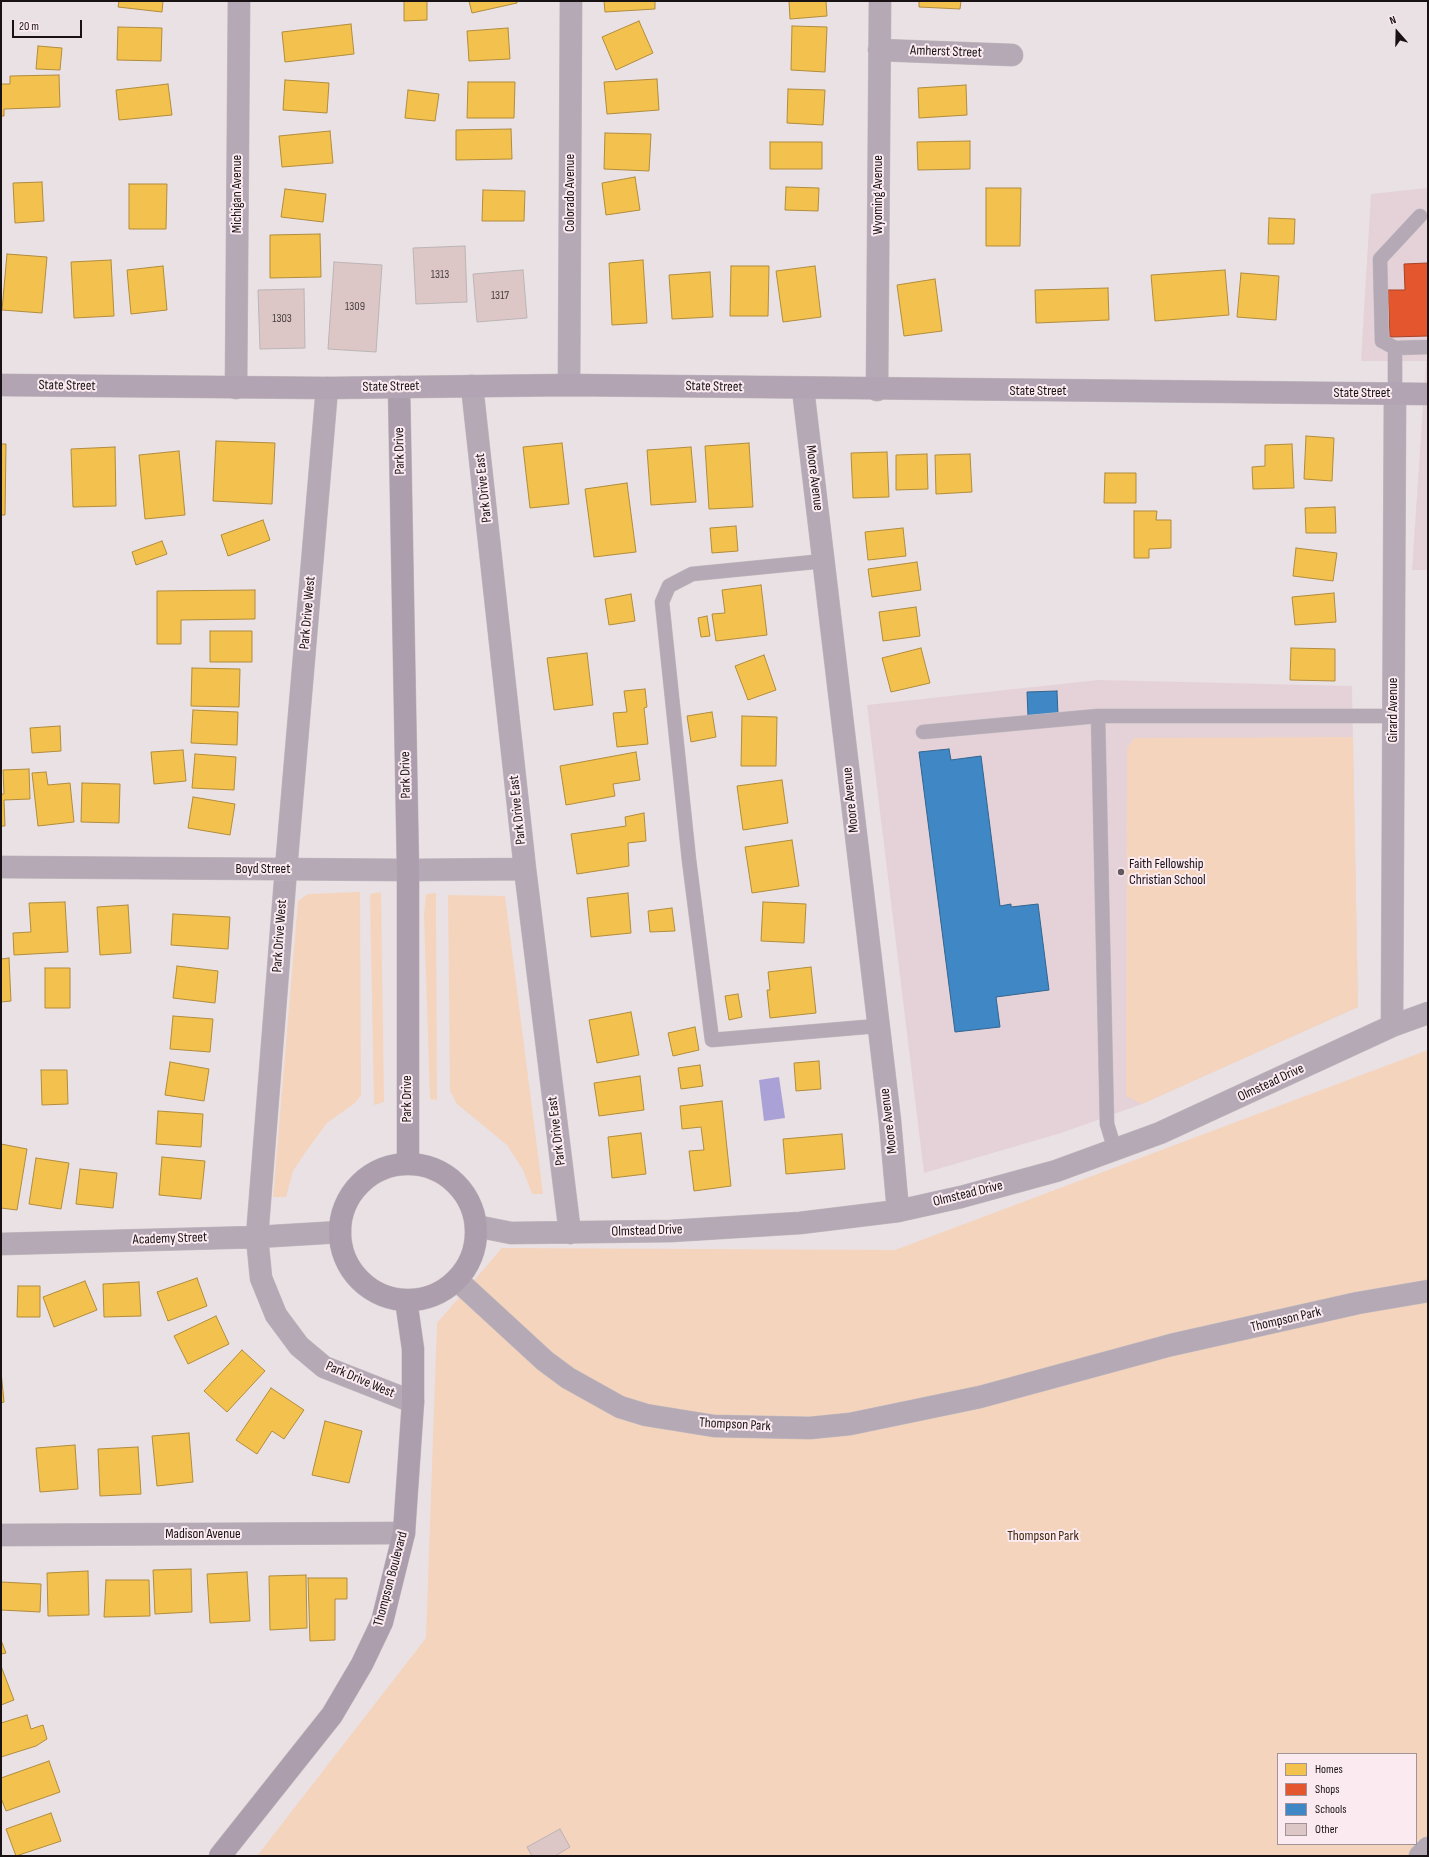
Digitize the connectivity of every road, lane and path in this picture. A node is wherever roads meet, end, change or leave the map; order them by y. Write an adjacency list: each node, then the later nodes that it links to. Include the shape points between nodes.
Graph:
1 (239, 1): 13 (street, Michigan Avenue)
2 (571, 1): 10 (street, Colorado Avenue)
3 (880, 1): 4 (street, Wyoming Avenue)
4 (879, 50): 5 (street, Amherst Street); 16 (street, Wyoming Avenue)
5 (1012, 55)
6 (1420, 216): 8 (lane, via 1380,259 1382,341)
7 (1428, 347): 8 (lane)
8 (1395, 348): 17 (lane)
9 (1, 385): 13 (highway, State Street)
10 (569, 385): 12 (highway, State Street); 15 (highway, State Street)
11 (399, 386): 12 (highway, State Street); 14 (highway, State Street); 26 (street, Park Drive)
12 (472, 386): 25 (street, Park Drive East)
13 (236, 388): 14 (highway, State Street)
14 (327, 388): 24 (street, Park Drive West)
15 (803, 389): 16 (highway, State Street); 19 (street, Moore Avenue)
16 (877, 390): 17 (highway, State Street)
17 (1395, 394): 18 (highway, State Street); 21 (street, Girard Avenue)
18 (1428, 394)
19 (824, 561): 28 (street, Moore Avenue); 28 (lane, via 692,574 669,586 662,602 689,860 712,1040)
20 (1098, 716): 21 (lane); 22 (lane); 30 (lane, via 1107,1124)
21 (1393, 716): 29 (street, Girard Avenue)
22 (923, 732)
23 (1, 867): 24 (street, Boyd Street)
24 (286, 869): 26 (street, Boyd Street); 36 (street, Park Drive West)
25 (525, 869): 26 (street, Boyd Street); 35 (street, Park Drive East)
26 (408, 870): 31 (street, Park Drive)
27 (1428, 1013): 29 (street, Olmstead Drive)
28 (877, 1026): 32 (street, Moore Avenue, via 894,1157)
29 (1392, 1026): 30 (street, Olmstead Drive, via 1160,1133)
30 (1115, 1150): 32 (street, Olmstead Drive, via 1056,1171 961,1197)
31 (408, 1164): 33 (street, via 428,1167 446,1175 461,1189 471,1206); 34 (street, via 387,1168 368,1177 353,1192 343,1211)
32 (898, 1210): 35 (street, Olmstead Drive, via 800,1223 671,1231)
33 (476, 1226): 35 (street, Olmstead Drive, via 511,1233); 38 (street, via 475,1245 468,1264)
34 (340, 1232): 36 (street, Academy Street); 40 (street, via 343,1253 352,1271 367,1286 385,1296)
35 (570, 1233)
36 (257, 1237): 37 (street, Academy Street); 41 (street, Park Drive West, via 261,1278 276,1315 299,1346 324,1367)
37 (1, 1244)
38 (457, 1280): 39 (street, Thompson Park, via 545,1362 620,1407 646,1415 714,1426 810,1428 850,1424 980,1397 1171,1345); 40 (street, via 442,1291 424,1298)
39 (1428, 1291)
40 (406, 1300): 41 (street, Thompson Boulevard, via 413,1349)
41 (413, 1402): 42 (street, Thompson Boulevard)
42 (404, 1533): 43 (street, Madison Avenue); 45 (street, Thompson Boulevard, via 382,1622 362,1664 332,1715)
43 (1, 1535)
44 (1428, 1848): 46 (street)
45 (220, 1856)
46 (1420, 1856)

